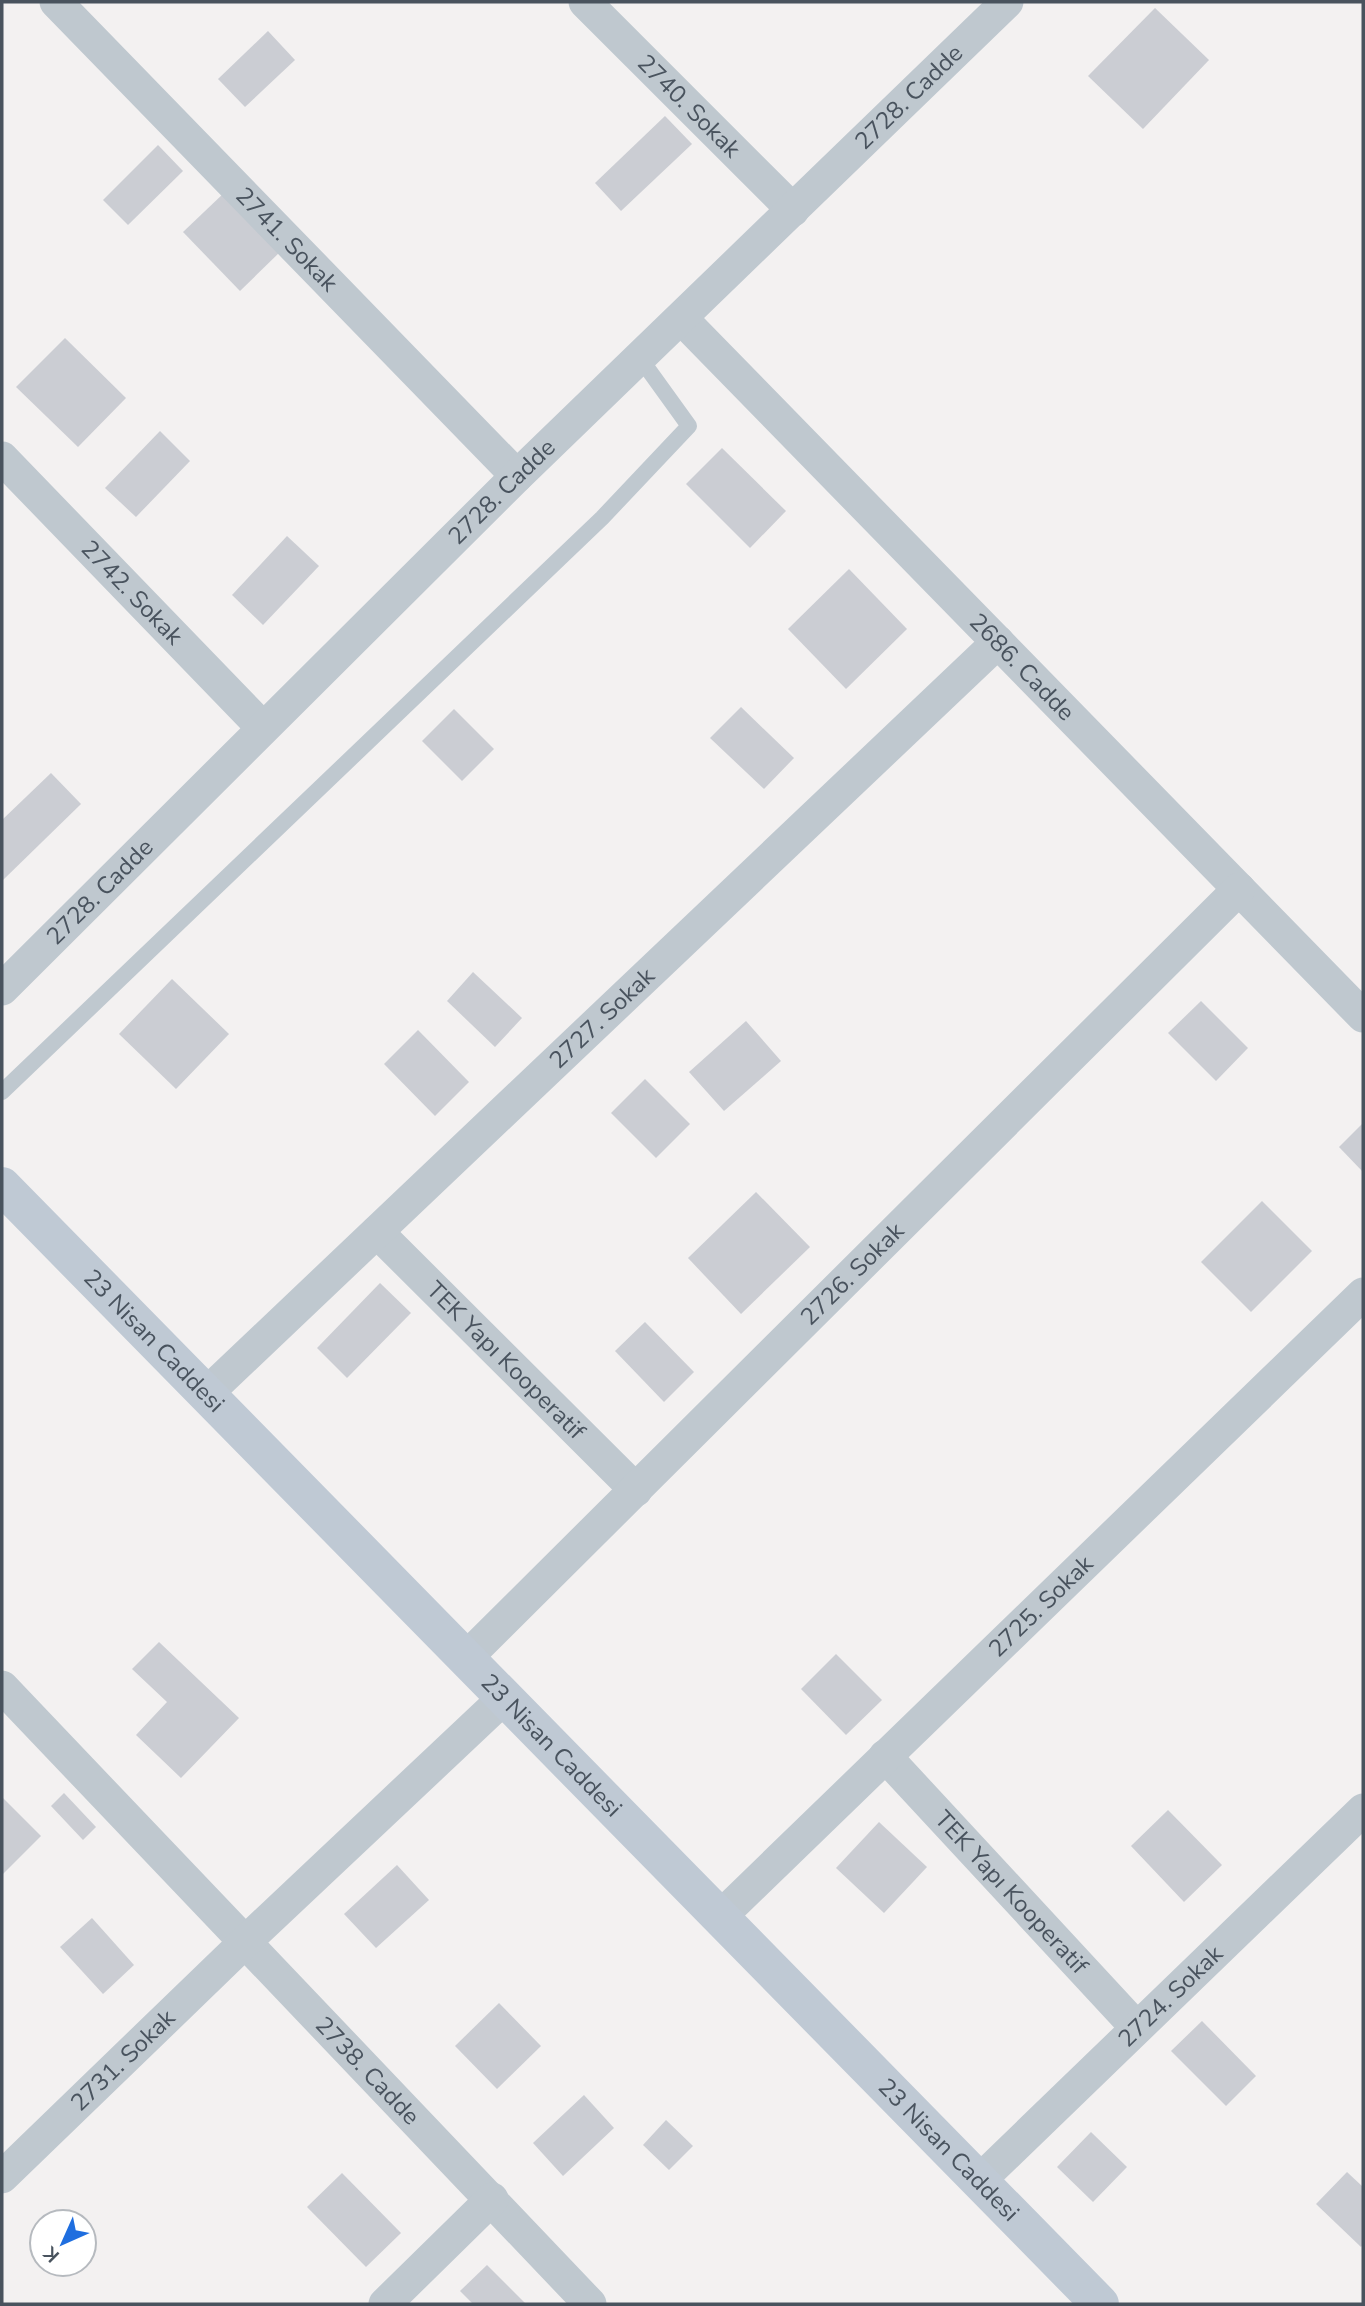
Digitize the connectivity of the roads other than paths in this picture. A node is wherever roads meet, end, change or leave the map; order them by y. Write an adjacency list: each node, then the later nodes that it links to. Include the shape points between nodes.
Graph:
1 (56, 2): 8 (street, 2741. Sokak)
2 (585, 2): 4 (street, 2740. Sokak)
3 (1007, 2): 4 (street, 2728. Cadde)
4 (793, 210): 5 (street, 2728. Cadde)
5 (681, 318): 6 (street, 2728. Cadde); 9 (street, 2686. Cadde)
6 (640, 358): 8 (street, 2728. Cadde); 14 (lane, via 689,426 602,518)
7 (2, 458): 10 (street, 2742. Sokak)
8 (517, 475): 10 (street, 2728. Cadde)
9 (998, 642): 11 (street, 2686. Cadde); 16 (street, 2727. Sokak)
10 (264, 728): 12 (street, 2728. Cadde)
11 (1239, 889): 13 (street, 2686. Cadde); 19 (street, 2726. Sokak)
12 (2, 989)
13 (1363, 1016)
14 (2, 1092)
15 (2, 1186): 18 (main road, 23 Nisan Caddesi)
16 (377, 1232): 18 (street, 2727. Sokak); 19 (street, TEK Yapı Kooperatif)
17 (1363, 1294): 23 (street, 2725. Sokak)
18 (206, 1394): 20 (main road, 23 Nisan Caddesi)
19 (636, 1490): 20 (street, 2726. Sokak)
20 (465, 1659): 22 (main road, 23 Nisan Caddesi)
21 (2, 1687): 26 (street, 2738. Cadde)
22 (504, 1698): 25 (main road, 23 Nisan Caddesi); 26 (street, 2731. Sokak)
23 (885, 1756): 25 (street, 2725. Sokak); 27 (street, TEK Yapı Kooperatif)
24 (1363, 1810): 27 (street, 2724. Sokak)
25 (719, 1918): 29 (main road, 23 Nisan Caddesi)
26 (244, 1943): 28 (street, 2731. Sokak); 30 (street, 2738. Cadde)
27 (1137, 2028): 29 (street, 2724. Sokak)
28 (2, 2177)
29 (978, 2181): 33 (main road, 23 Nisan Caddesi)
30 (492, 2199): 31 (street); 32 (street, 2738. Cadde)
31 (385, 2304)
32 (590, 2304)
33 (1100, 2304)

